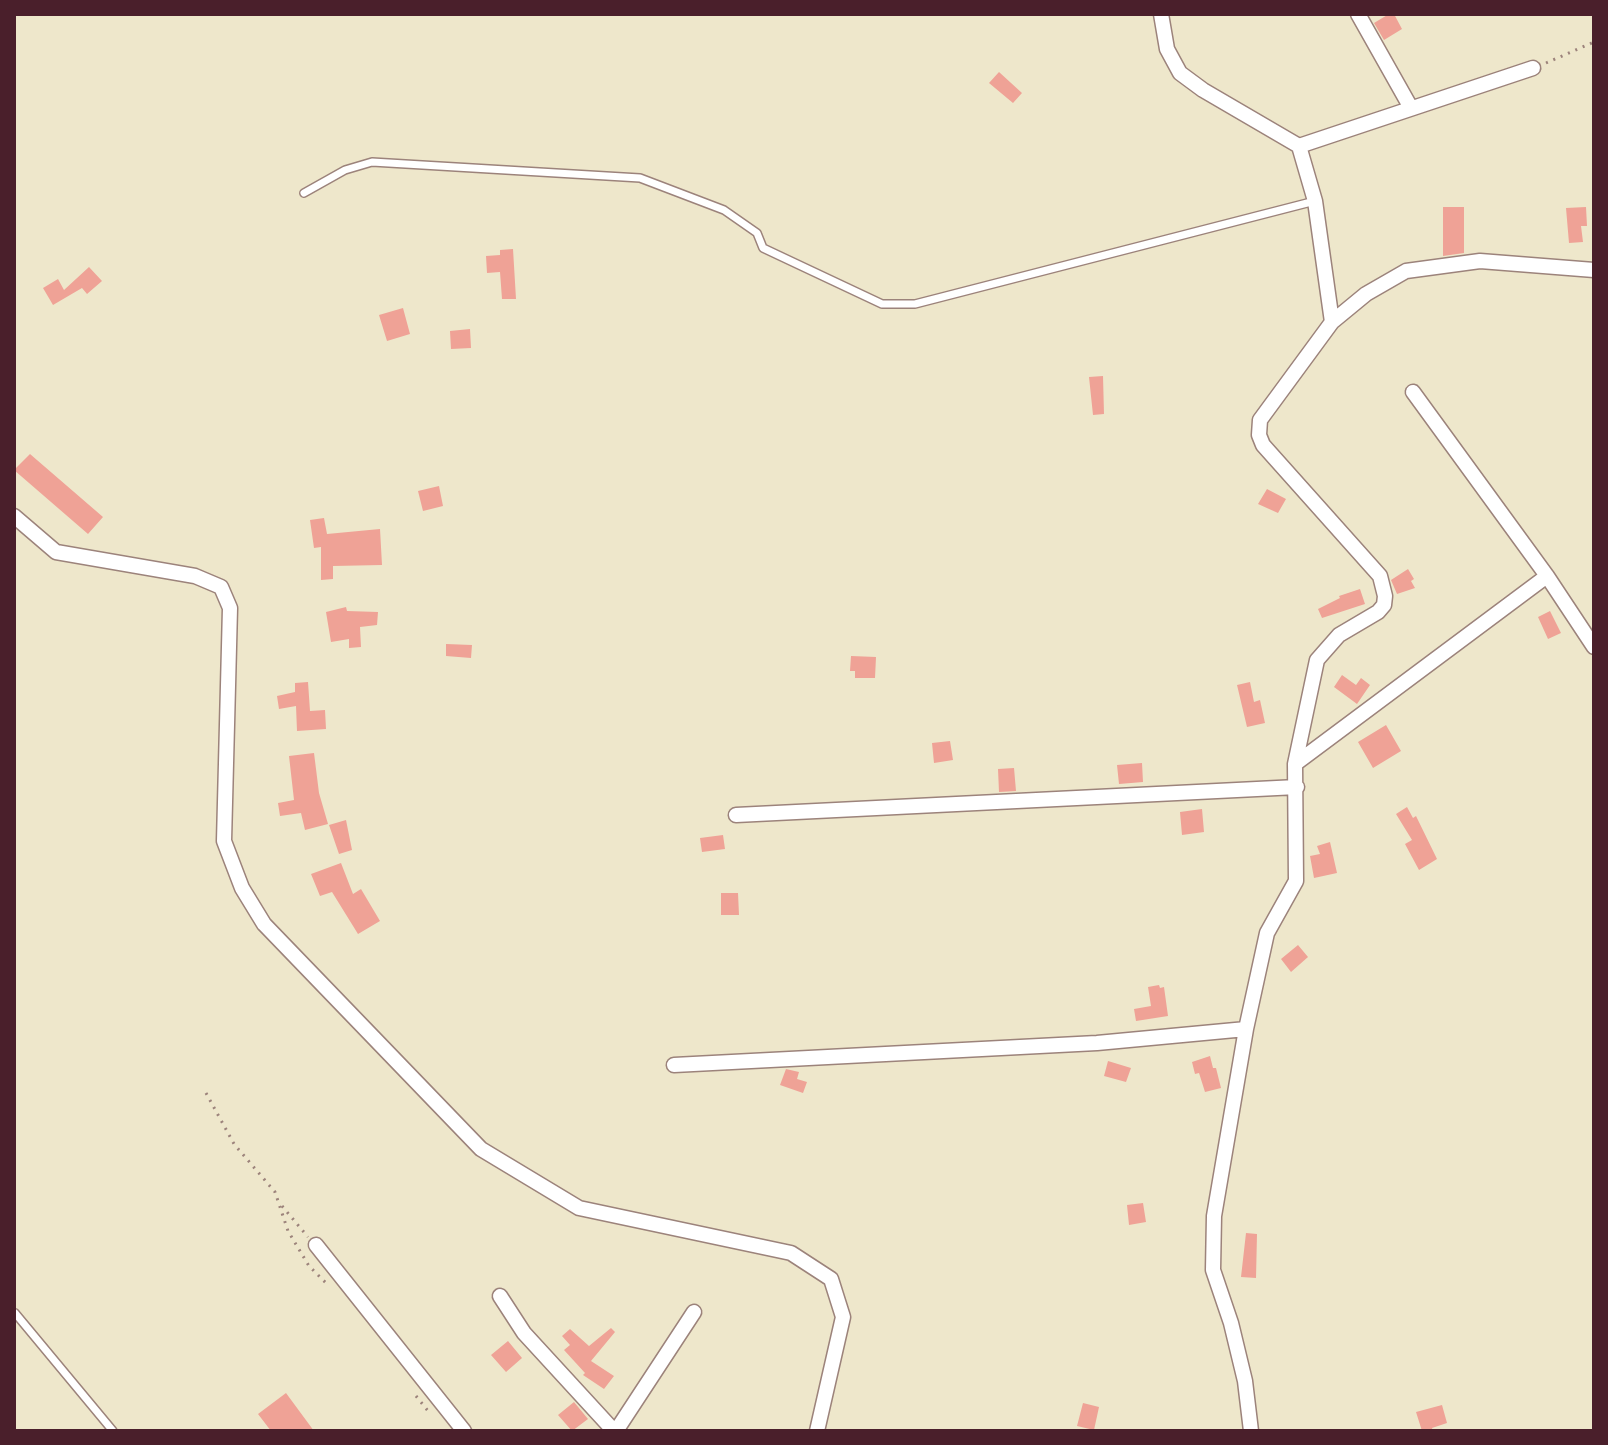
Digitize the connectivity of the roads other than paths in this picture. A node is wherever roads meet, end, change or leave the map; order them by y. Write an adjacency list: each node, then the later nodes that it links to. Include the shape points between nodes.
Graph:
1 (1161, 14): 5 (street, via 1167,49 1180,73)
2 (1358, 14): 4 (street)
3 (1533, 68): 4 (street)
4 (1411, 108): 5 (street)
5 (1299, 146): 7 (street)
6 (304, 193): 7 (lane, via 372,162 640,178 724,210 757,233 763,248 882,304 915,304)
7 (1315, 201): 9 (street)
8 (1594, 270): 9 (street, via 1480,261 1406,271)
9 (1332, 322): 14 (street, via 1260,420 1259,435 1380,576 1385,596 1378,612 1339,635 1317,660)
10 (1413, 392): 12 (street)
11 (14, 516): 26 (street, via 56,552 195,576 221,587 230,608 224,841 242,888 264,924 481,1149 579,1208 791,1253 831,1279 843,1317)
12 (1547, 576): 13 (street); 14 (street)
13 (1594, 647)
14 (1295, 764): 15 (street)
15 (1297, 787): 16 (street); 17 (street, via 1296,881 1267,933)
16 (736, 815)
17 (1246, 1029): 18 (street, via 1097,1043); 27 (street, via 1214,1216 1213,1270 1245,1381)
18 (674, 1065)
19 (316, 1245): 24 (street)
20 (500, 1296): 25 (street, via 524,1333)
21 (694, 1312): 25 (street)
22 (15, 1313): 23 (lane)
23 (113, 1431)
24 (464, 1431)
25 (615, 1431)
26 (817, 1431)
27 (1251, 1431)

